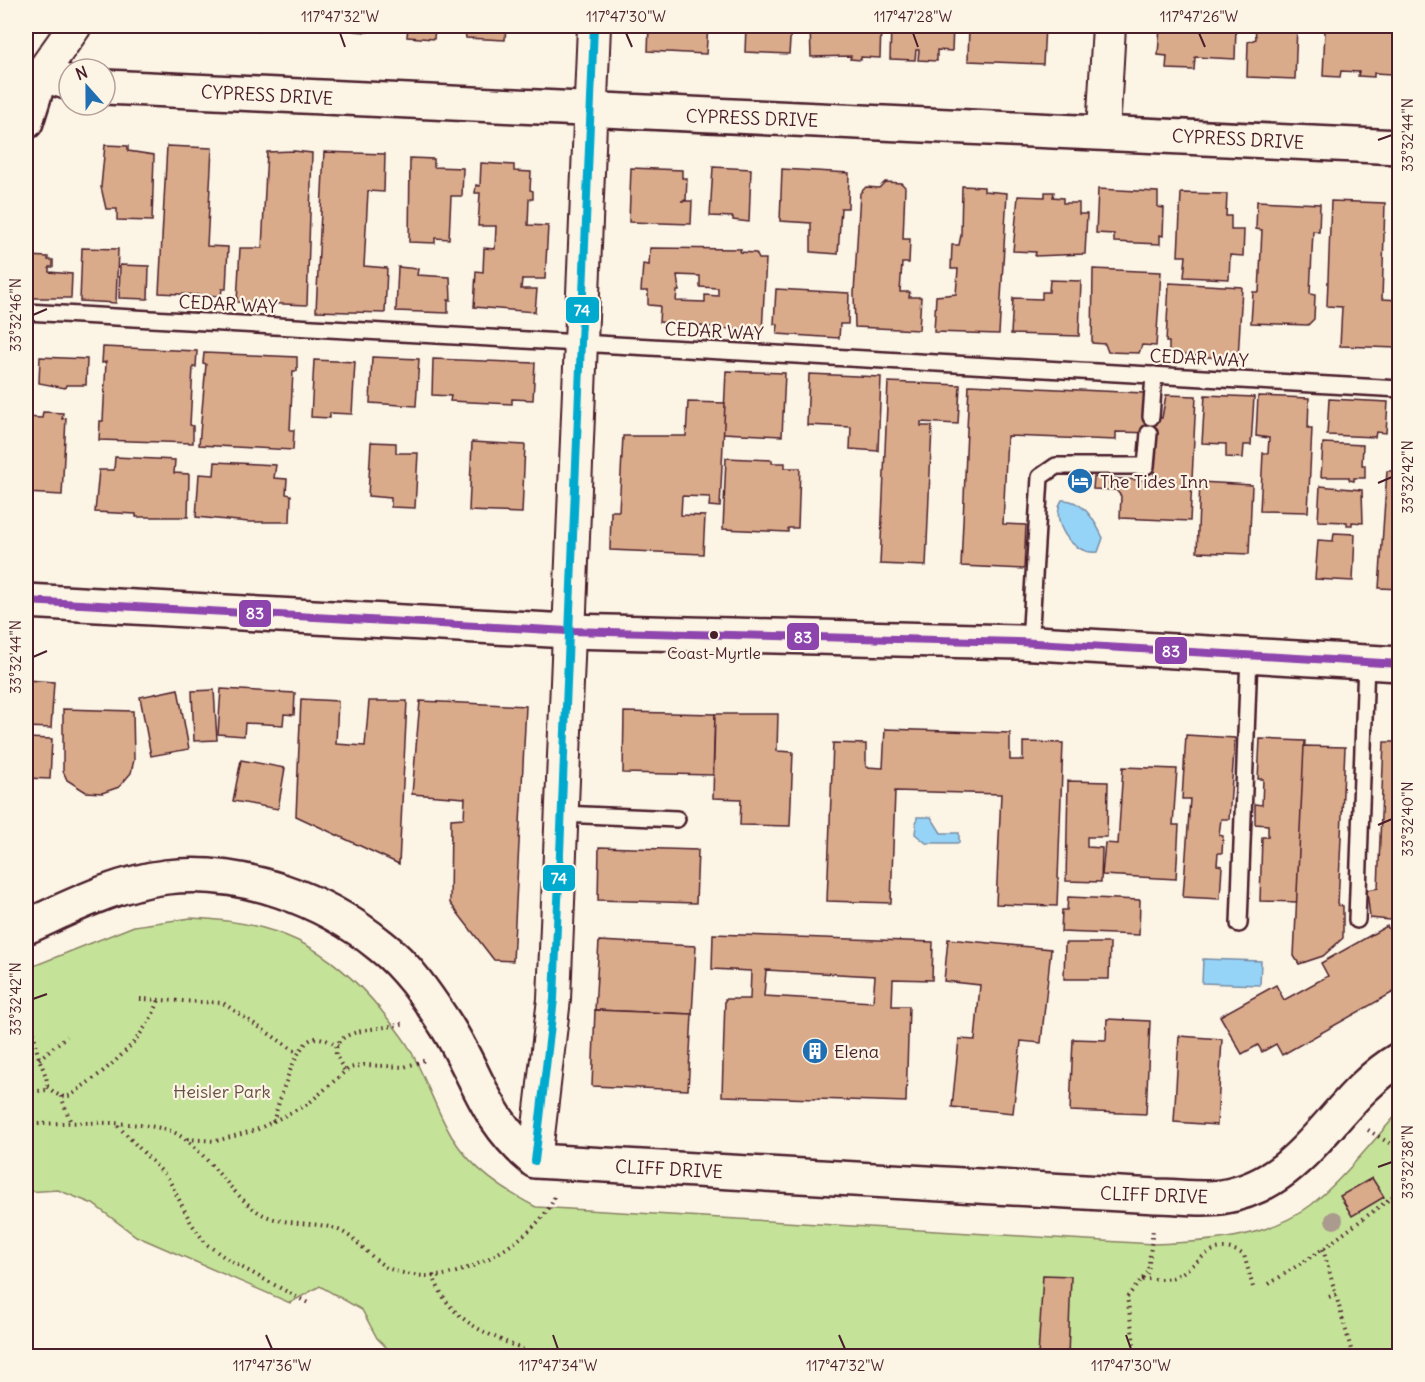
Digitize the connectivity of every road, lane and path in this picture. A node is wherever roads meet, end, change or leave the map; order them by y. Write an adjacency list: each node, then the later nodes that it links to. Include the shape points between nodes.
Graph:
1 (75, 26): 4 (street)
2 (594, 26): 6 (street)
3 (1109, 26): 8 (street)
4 (40, 73): 7 (main road)
5 (117, 88): 6 (main road, CYPRESS DRIVE)
6 (591, 111): 8 (main road, CYPRESS DRIVE); 11 (street)
7 (26, 122)
8 (1103, 132): 9 (main road, CYPRESS DRIVE)
9 (1400, 147)
10 (26, 312): 11 (lane, CEDAR WAY)
11 (580, 343): 12 (lane, CEDAR WAY); 17 (street)
12 (1154, 375): 13 (lane, CEDAR WAY); 14 (lane)
13 (1400, 389)
14 (1151, 417)
15 (1149, 433): 18 (lane, via 1146,466 1056,466 1040,477)
16 (26, 601): 17 (main road)
17 (568, 631): 18 (main road); 22 (street)
18 (1030, 643): 19 (main road)
19 (1249, 656): 20 (main road); 25 (lane)
20 (1366, 662): 21 (main road); 24 (lane)
21 (1400, 664)
22 (561, 814): 23 (lane); 49 (street)
23 (677, 819)
24 (1357, 920)
25 (1239, 924)
26 (26, 927): 49 (main road, via 110,890 166,877 216,877 261,885 304,900 350,923 383,947 414,980 445,1024 489,1110 512,1143)
27 (26, 991): 34 (path)
28 (140, 999): 29 (path)
29 (159, 1000): 33 (path, via 223,1003); 41 (path, via 142,1031 119,1058 75,1091)
30 (395, 1027): 32 (path, via 347,1035)
31 (67, 1036): 34 (path)
32 (338, 1046): 33 (path, via 314,1037); 37 (path, via 336,1054)
33 (298, 1053): 42 (path, via 281,1088)
34 (39, 1059): 38 (path)
35 (1400, 1059): 49 (main road, CLIFF DRIVE, via 1360,1091 1304,1154 1249,1190 1219,1197)
36 (416, 1064): 37 (path, via 396,1068 364,1065)
37 (344, 1070): 42 (path, via 331,1087 308,1104)
38 (47, 1087): 40 (path); 41 (path)
39 (26, 1088): 40 (path)
40 (28, 1093)
41 (61, 1096): 43 (path)
42 (273, 1122): 47 (path, via 228,1138)
43 (71, 1123): 44 (path); 45 (path)
44 (26, 1125)
45 (118, 1125): 47 (path, via 170,1131); 59 (path, via 168,1178 206,1244)
46 (1379, 1137): 48 (path)
47 (186, 1139): 53 (path, via 257,1211 275,1220 306,1222 344,1232 391,1269)
48 (1400, 1145)
49 (550, 1162): 53 (path, via 551,1208 540,1221 488,1258 443,1276)
50 (1400, 1191): 52 (path)
51 (1153, 1244): 54 (path, via 1148,1272)
52 (1323, 1249): 55 (path); 57 (path)
53 (433, 1275): 61 (path, via 447,1303 466,1322)
54 (1142, 1280): 56 (path, via 1171,1278 1210,1250 1222,1249 1244,1255); 62 (path, via 1127,1301)
55 (1269, 1284)
56 (1253, 1287)
57 (1337, 1294): 58 (path); 63 (path)
58 (1329, 1297)
59 (310, 1304)
60 (1400, 1351): 64 (path)
61 (536, 1356)
62 (1136, 1356)
63 (1353, 1356)
64 (1379, 1356)

